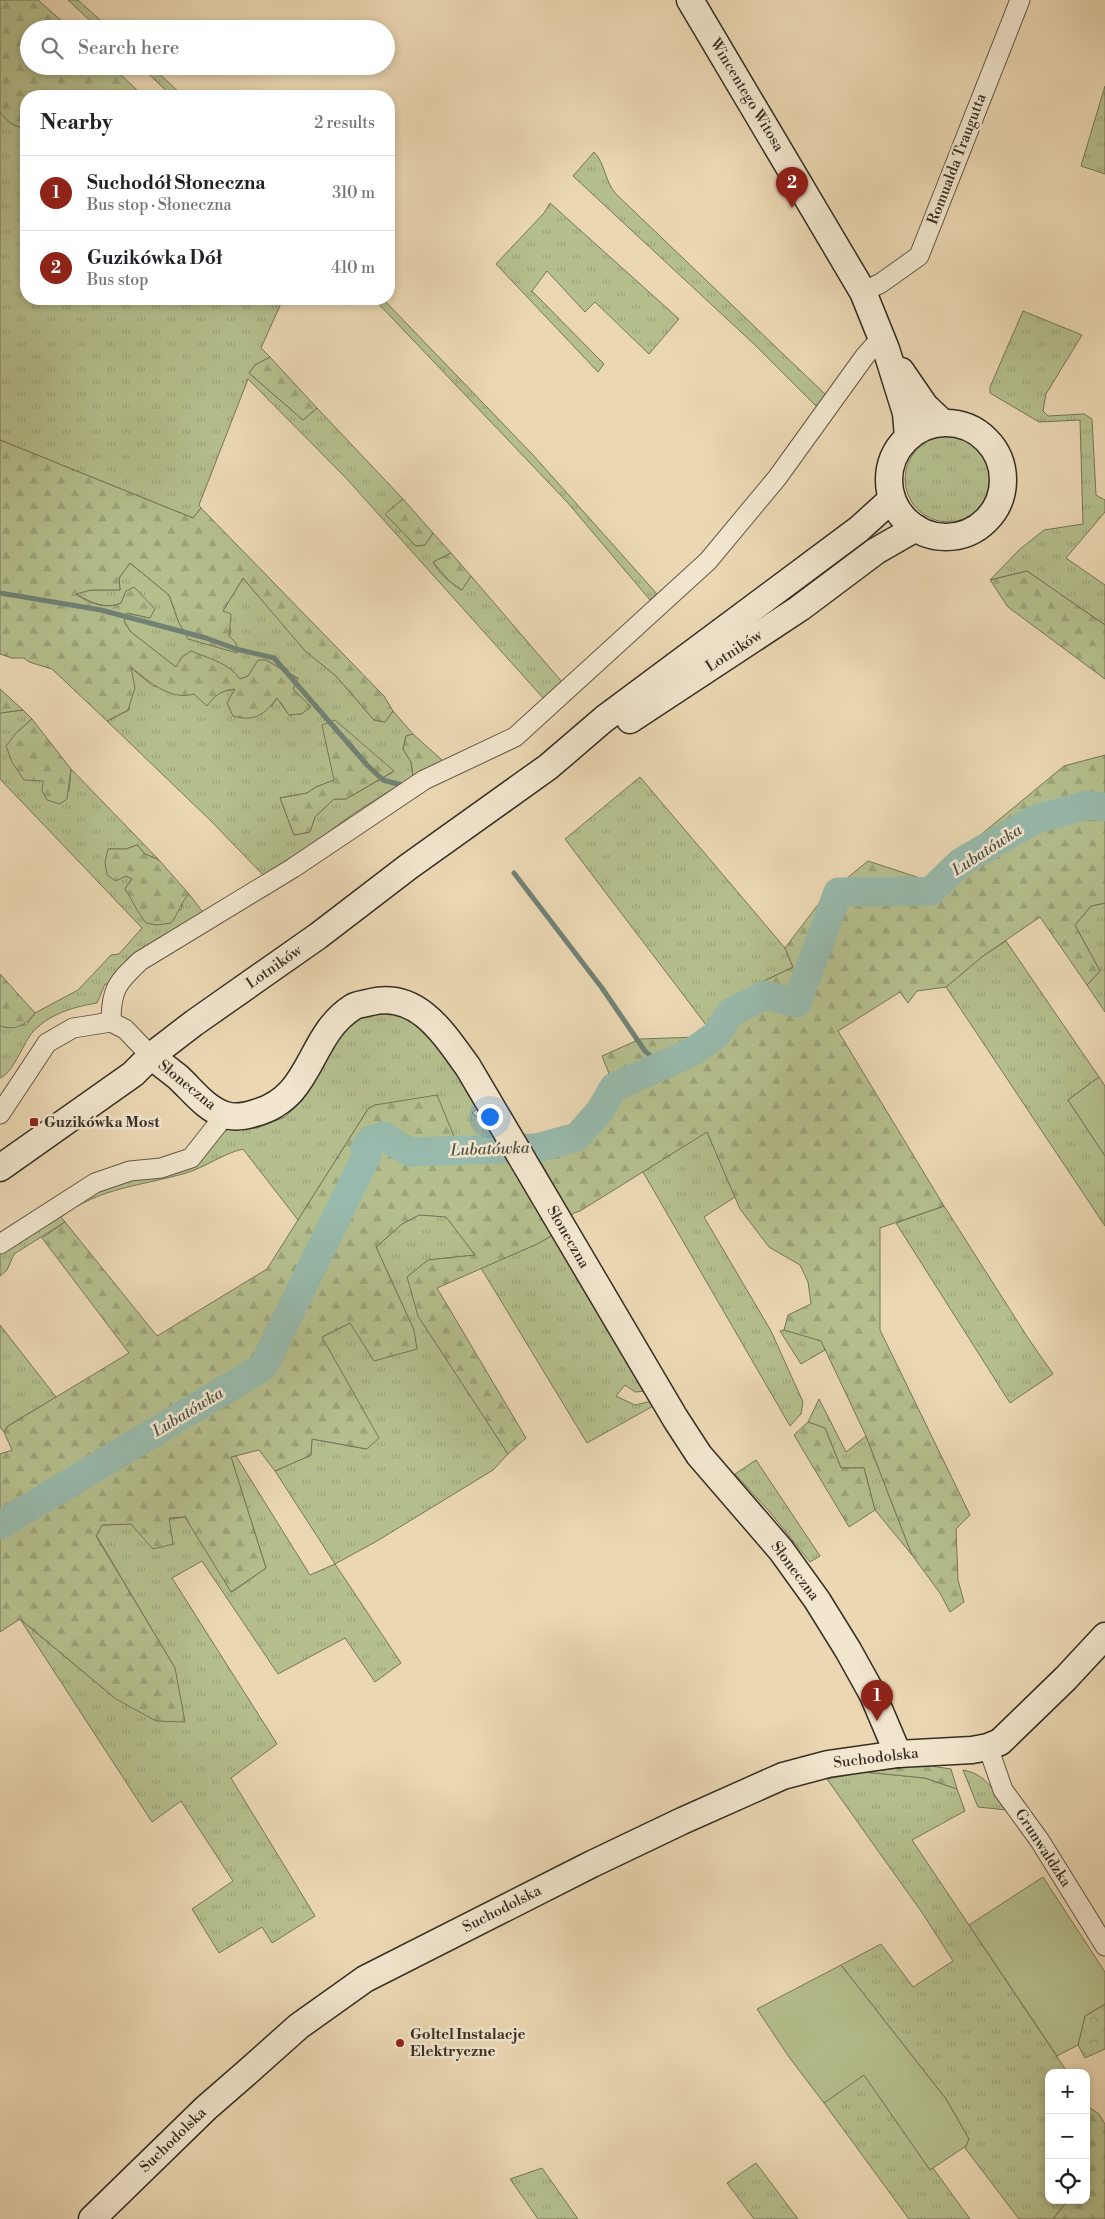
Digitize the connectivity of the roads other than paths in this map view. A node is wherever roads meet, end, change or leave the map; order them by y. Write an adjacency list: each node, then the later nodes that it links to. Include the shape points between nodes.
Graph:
1 (690, 0): 3 (street, Wincentego Witosa)
2 (1020, 0): 3 (street, Romualda Traugutta, via 919,256)
3 (863, 292): 4 (street, Wincentego Witosa)
4 (884, 344): 5 (street, Wincentego Witosa, via 925,406); 6 (street, Wincentego Witosa, via 906,413); 10 (street, via 865,356 777,478 708,560 515,737 424,780 277,878 140,961 115,989 111,1001)
5 (942, 422): 6 (street, via 922,428); 8 (street, via 960,424 977,431 990,443 1000,458 1004,476 1002,494 995,510 983,524 968,533 950,537 932,535)
6 (908, 437): 7 (street, via 890,466)
7 (892, 499): 8 (street, via 902,516); 9 (street, Lotników, via 859,529 604,719)
8 (916, 528): 9 (street, Lotników, via 883,547 800,608 579,753)
9 (548, 767): 11 (street, Lotników)
10 (111, 1022): 11 (street, via 125,1029); 12 (street, via 73,1028 47,1043)
11 (151, 1056): 13 (street, Słoneczna, via 198,1098); 14 (street, Lotników, via 133,1074)
12 (0, 1114)
13 (225, 1115): 15 (street, via 191,1158 161,1168 130,1171 95,1183); 18 (street, Słoneczna, via 244,1117 270,1109 297,1087 324,1036 354,1007 379,1000 395,1001 413,1006 439,1028 468,1067 614,1318 699,1455 781,1550 817,1600 873,1695)
14 (0, 1168)
15 (0, 1244)
16 (1105, 1636): 17 (street, via 1014,1729 1000,1742)
17 (988, 1747): 18 (street, Suchodolska); 19 (street, Grunwaldzka, via 1003,1790 1040,1840)
18 (898, 1754): 20 (street, Suchodolska, via 828,1764 774,1780 579,1870 365,1979 300,2026 206,2108)
19 (1105, 1946)
20 (92, 2219)

